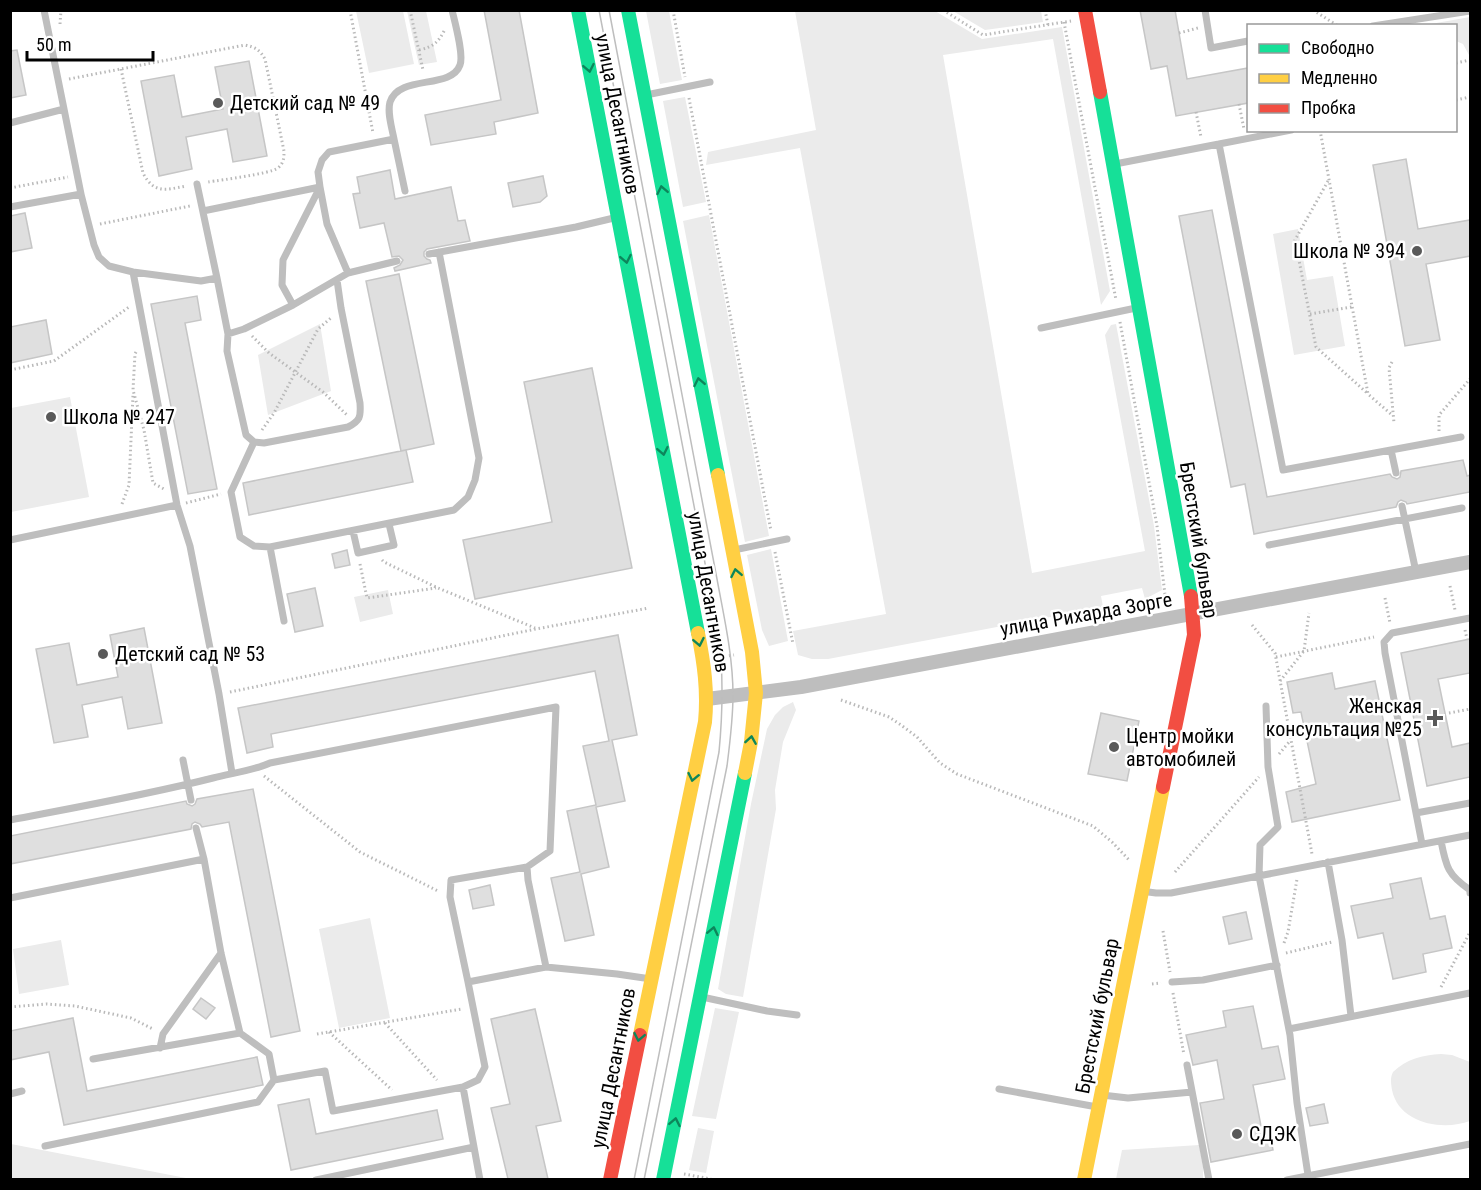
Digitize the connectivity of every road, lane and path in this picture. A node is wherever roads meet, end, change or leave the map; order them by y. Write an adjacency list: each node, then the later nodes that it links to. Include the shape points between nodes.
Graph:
1 (44, 10): 32 (lane)
2 (350, 10): 39 (path)
3 (411, 10): 23 (path)
4 (452, 10): 19 (lane)
5 (578, 10): 52 (street, улица Десантников, one-way to 52)
6 (628, 10): 30 (street, улица Десантников)
7 (673, 10): 27 (path)
8 (943, 10): 18 (path, via 983,35)
9 (1045, 10): 18 (path)
10 (1084, 10): 42 (street, Брестский бульвар)
11 (1205, 10): 20 (lane)
12 (1313, 10): 16 (path)
13 (1470, 11): 14 (lane)
14 (1435, 13): 17 (lane)
15 (1071, 21): 18 (path)
16 (1335, 24)
17 (1383, 24)
18 (1048, 25)
19 (455, 26): 23 (path, via 445,29 437,43); 37 (lane, via 460,65 446,77 396,92 390,102)
20 (1208, 26): 21 (path); 22 (lane, via 1211,48)
21 (1179, 33)
22 (1247, 41)
23 (419, 50): 24 (path)
24 (422, 65)
25 (121, 69): 26 (path); 45 (path, via 148,182 166,190); 45 (path, via 245,45 261,52 284,160 278,168 268,171)
26 (68, 79)
27 (686, 80)
28 (710, 82): 30 (lane)
29 (689, 95): 93 (path)
30 (644, 96): 100 (street, улица Десантников, one-way to 30)
31 (1239, 104): 38 (path)
32 (64, 109): 34 (lane); 43 (lane)
33 (1196, 112): 41 (path)
34 (10, 123)
35 (1281, 132): 38 (lane)
36 (1320, 132): 44 (path)
37 (394, 139): 39 (lane); 48 (lane)
38 (1246, 139): 40 (lane)
39 (375, 143): 46 (lane, via 329,152 318,172)
40 (1219, 144): 41 (lane); 82 (lane, via 1283,470)
41 (1204, 147): 42 (lane)
42 (1113, 164): 64 (street, Брестский бульвар)
43 (77, 176): 47 (path); 49 (lane)
44 (1329, 180): 62 (path); 65 (path, via 1295,240)
45 (197, 184): 51 (lane)
46 (320, 187): 51 (lane); 57 (lane, via 327,224); 61 (lane, via 283,260 282,285)
47 (10, 188)
48 (405, 191)
49 (81, 194): 50 (lane); 56 (lane, via 99,257 109,266)
50 (10, 207)
51 (203, 212): 58 (lane)
52 (618, 217): 53 (lane); 125 (street, улица Десантников, one-way to 125, via 703,660)
53 (439, 252): 54 (lane); 91 (lane, via 479,458 475,480 468,497 454,510)
54 (429, 254)
55 (397, 261): 57 (lane)
56 (133, 272): 58 (lane, via 201,281); 60 (lane)
57 (348, 273): 59 (lane)
58 (217, 278): 68 (lane)
59 (337, 280): 61 (lane); 63 (lane)
60 (138, 300): 69 (lane); 71 (path, via 54,361)
61 (293, 305): 66 (lane)
62 (1352, 307): 65 (path); 75 (path)
63 (341, 308): 72 (path, via 318,329); 77 (lane, via 360,404 361,414)
64 (1139, 308): 67 (lane); 109 (street, Брестский бульвар)
65 (1309, 314): 75 (path, via 1316,347)
66 (244, 328): 68 (lane); 72 (path)
67 (1041, 328)
68 (228, 333): 81 (lane, via 227,351 246,435)
69 (145, 340): 74 (path, via 135,354); 85 (lane)
70 (1392, 362): 76 (path, via 1389,368)
71 (10, 370)
72 (295, 372): 77 (path); 81 (path)
73 (1470, 379): 80 (path, via 1439,415)
74 (133, 390): 85 (path, via 153,483); 89 (path, via 129,485)
75 (1368, 394): 76 (path)
76 (1393, 416): 78 (path)
77 (356, 423): 81 (lane, via 348,428)
78 (1394, 423)
79 (1461, 437): 80 (lane)
80 (1439, 441): 82 (lane)
81 (254, 442): 84 (lane)
82 (1391, 450): 83 (lane)
83 (1396, 472)
84 (231, 492): 86 (path); 97 (lane, via 240,537 254,546)
85 (176, 496): 86 (lane)
86 (177, 505): 89 (lane); 124 (lane, via 190,546)
87 (1402, 506): 90 (lane)
88 (1462, 508): 90 (lane)
89 (117, 518): 95 (lane)
90 (1404, 519): 96 (lane); 103 (lane)
91 (389, 524): 92 (lane); 99 (lane, via 394,545)
92 (353, 531): 97 (lane); 99 (lane, via 358,553)
93 (772, 537)
94 (787, 539): 100 (lane)
95 (10, 540)
96 (1269, 545)
97 (270, 547): 112 (lane)
98 (774, 548): 117 (path)
99 (376, 549): 105 (path, via 384,562)
100 (732, 551): 123 (street, улица Десантников, one-way to 100)
101 (358, 556): 105 (path, via 367,598)
102 (1470, 562): 103 (street, улица Рихарда Зорге)
103 (1416, 572): 109 (street, улица Рихарда Зорге)
104 (1450, 586): 110 (path)
105 (438, 588): 114 (path)
106 (1385, 598): 115 (path)
107 (649, 608): 114 (path)
108 (1309, 613): 118 (path)
109 (1192, 614): 123 (street, улица Рихарда Зорге); 151 (street, Брестский бульвар, via 1194,635)
110 (1456, 618)
111 (1470, 618): 116 (lane, via 1392,633)
112 (284, 621)
113 (1252, 625): 121 (path)
114 (536, 629): 124 (path)
115 (1391, 630)
116 (1384, 642): 118 (path, via 1374,637); 137 (lane)
117 (793, 644)
118 (1304, 651): 121 (path); 122 (path)
119 (739, 654): 120 (path)
120 (718, 657)
121 (1276, 657): 122 (path)
122 (1280, 681): 146 (path)
123 (756, 693): 125 (street, улица Рихарда Зорге); 167 (street, улица Десантников, one-way to 123, via 751,742)
124 (219, 694): 132 (lane)
125 (707, 699): 162 (street, улица Десантников, one-way to 162)
126 (841, 700): 144 (path, via 902,724 940,763 957,774 1093,826)
127 (1266, 706): 150 (lane, via 1268,767 1278,827 1260,845)
128 (1470, 709): 129 (path)
129 (1449, 713)
130 (183, 760): 133 (lane)
131 (255, 769): 132 (lane); 147 (lane, via 556,707 550,851); 153 (path, via 360,852)
132 (232, 773): 133 (lane)
133 (188, 784): 134 (lane); 138 (lane)
134 (190, 800)
135 (1237, 802): 148 (path)
136 (1470, 803): 137 (lane)
137 (1416, 813): 142 (lane)
138 (10, 820)
139 (196, 828): 143 (lane)
140 (1470, 836): 141 (lane)
141 (1441, 841): 142 (lane); 152 (lane, via 1446,865)
142 (1422, 844): 145 (lane)
143 (204, 859): 154 (lane); 158 (lane)
144 (1131, 862)
145 (1328, 862): 146 (lane); 157 (lane)
146 (1314, 864): 150 (lane)
147 (527, 867): 153 (lane, via 451,880); 161 (lane)
148 (1175, 872)
149 (1297, 875): 159 (path, via 1288,932)
150 (1259, 876): 151 (lane, via 1171,893); 159 (lane)
151 (1141, 891): 189 (street, Брестский бульвар)
152 (1470, 893)
153 (450, 897): 163 (lane)
154 (10, 898)
155 (1163, 931): 164 (path)
156 (1470, 932): 165 (path)
157 (1342, 940): 159 (path); 171 (lane)
158 (221, 953): 175 (lane); 176 (lane)
159 (1279, 954): 160 (lane)
160 (1277, 965): 164 (lane, via 1203,981); 173 (lane)
161 (546, 967): 162 (lane); 163 (lane)
162 (651, 979): 197 (street, улица Десантников, one-way to 197)
163 (468, 982): 169 (lane)
164 (1172, 982): 180 (path)
165 (1442, 987)
166 (1470, 993): 171 (lane)
167 (700, 996): 170 (lane); 198 (street, улица Десантников, one-way to 167)
168 (10, 1006): 176 (path, via 75,1006 131,1018)
169 (473, 1007): 172 (path); 183 (lane, via 485,1067 478,1080)
170 (796, 1015)
171 (1351, 1016): 173 (lane)
172 (385, 1022): 174 (path); 182 (path)
173 (1289, 1029): 194 (lane)
174 (329, 1032): 177 (path); 188 (path)
175 (240, 1033): 178 (lane); 181 (lane, via 269,1054)
176 (163, 1034): 178 (lane)
177 (317, 1034)
178 (160, 1048): 179 (lane)
179 (93, 1059)
180 (1186, 1065): 186 (lane)
181 (274, 1080): 183 (lane, via 325,1071 333,1112); 191 (lane, via 258,1102)
182 (438, 1081)
183 (464, 1088): 192 (lane)
184 (999, 1089): 189 (lane)
185 (22, 1090): 187 (lane)
186 (1192, 1092): 189 (lane); 201 (lane)
187 (10, 1094)
188 (399, 1096)
189 (1100, 1101): 200 (street, Брестский бульвар)
190 (1470, 1144): 194 (lane)
191 (45, 1146)
192 (474, 1147): 195 (lane); 196 (lane)
193 (684, 1174): 199 (path)
194 (1308, 1175): 202 (lane)
195 (316, 1179)
196 (480, 1179)
197 (610, 1179)
198 (663, 1179)
199 (711, 1179)
200 (1084, 1179)
201 (1209, 1179)
202 (1287, 1179)

